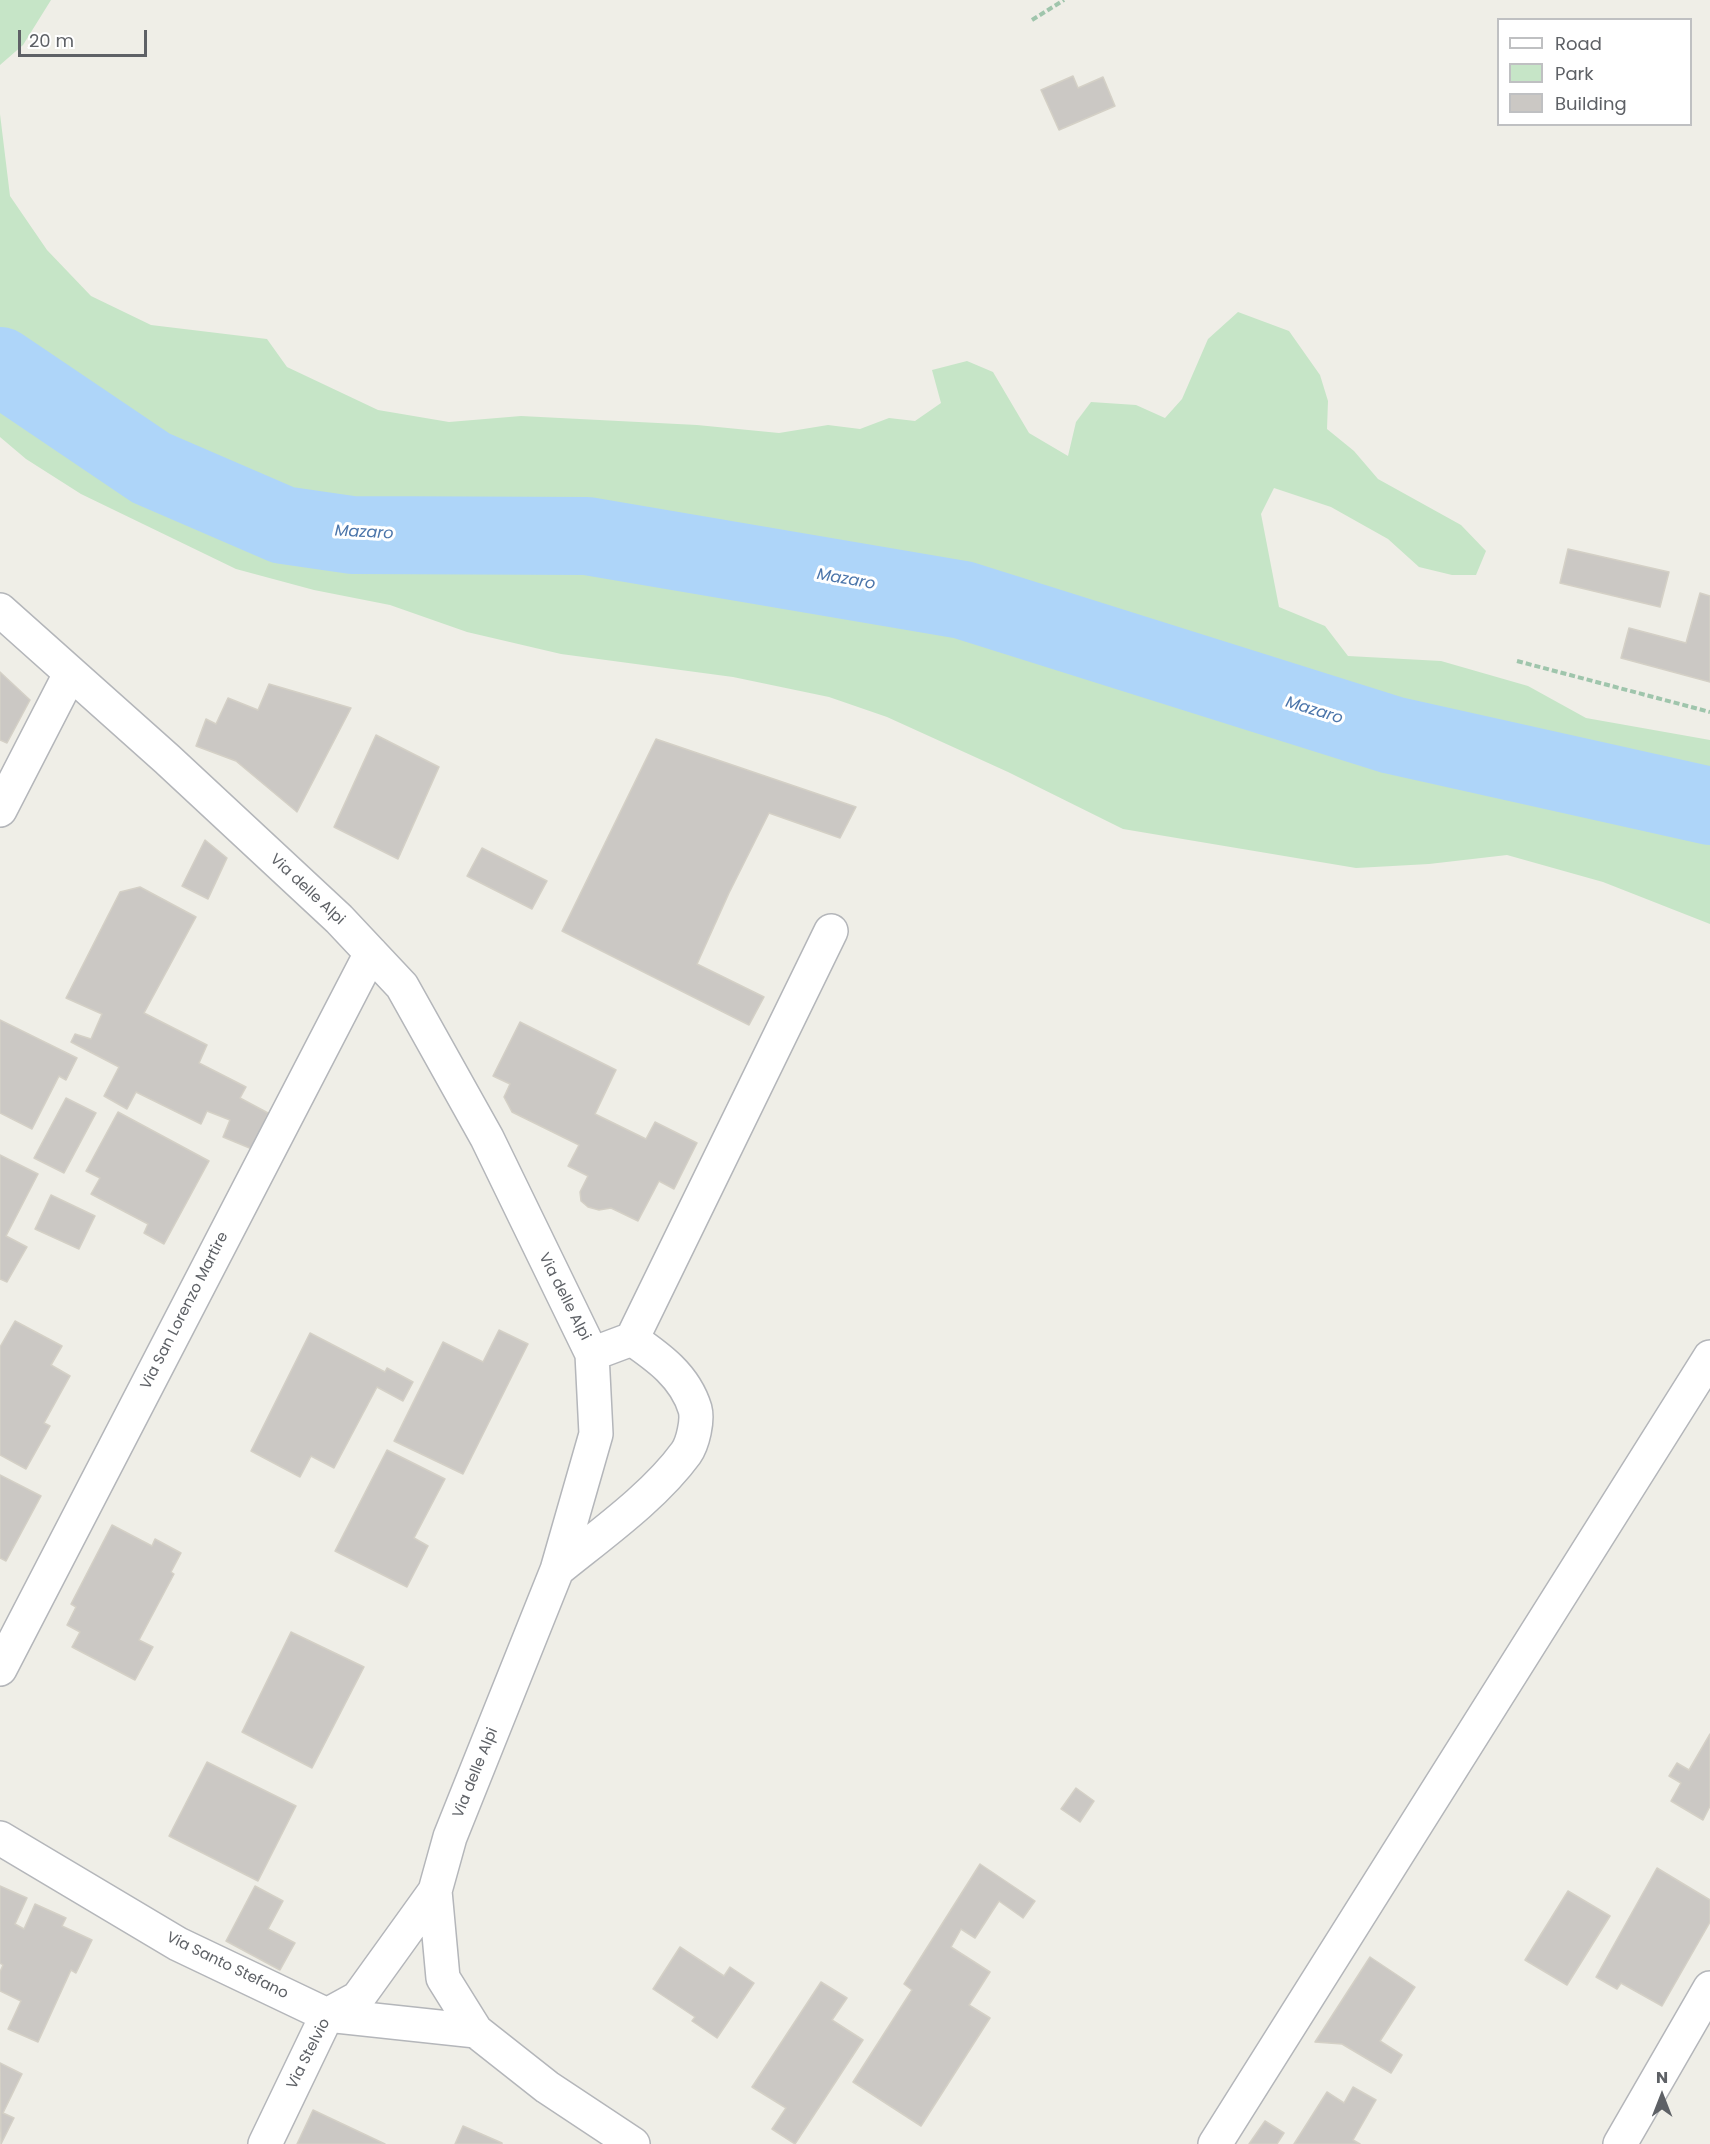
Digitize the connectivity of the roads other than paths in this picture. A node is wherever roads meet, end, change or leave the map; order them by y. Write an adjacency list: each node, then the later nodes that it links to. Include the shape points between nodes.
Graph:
1 (0, 610): 2 (street, Via delle Alpi)
2 (70, 674): 3 (street); 5 (street, Via delle Alpi, via 167,759)
3 (0, 810)
4 (831, 931): 6 (street)
5 (371, 953): 7 (street, Via delle Alpi, via 402,986 487,1138); 10 (street, Via San Lorenzo Martire)
6 (632, 1339): 7 (street); 9 (street, via 668,1364 695,1410 688,1451 627,1512)
7 (592, 1354): 9 (street, Via delle Alpi, via 596,1434)
8 (1710, 1357): 18 (street)
9 (558, 1570): 12 (street, Via delle Alpi, via 450,1837)
10 (0, 1669)
11 (0, 1838): 14 (street, Via Santo Stefano, via 178,1944)
12 (435, 1891): 14 (street, Via Stelvio, via 358,1998); 15 (street, Via delle Alpi, via 443,1978)
13 (1710, 1988): 19 (street)
14 (327, 2015): 15 (street, Via Santo Stefano); 16 (street, Via Stelvio)
15 (476, 2031): 17 (street, Via delle Alpi, via 547,2087)
16 (265, 2144)
17 (633, 2144)
18 (1215, 2144)
19 (1620, 2144)

